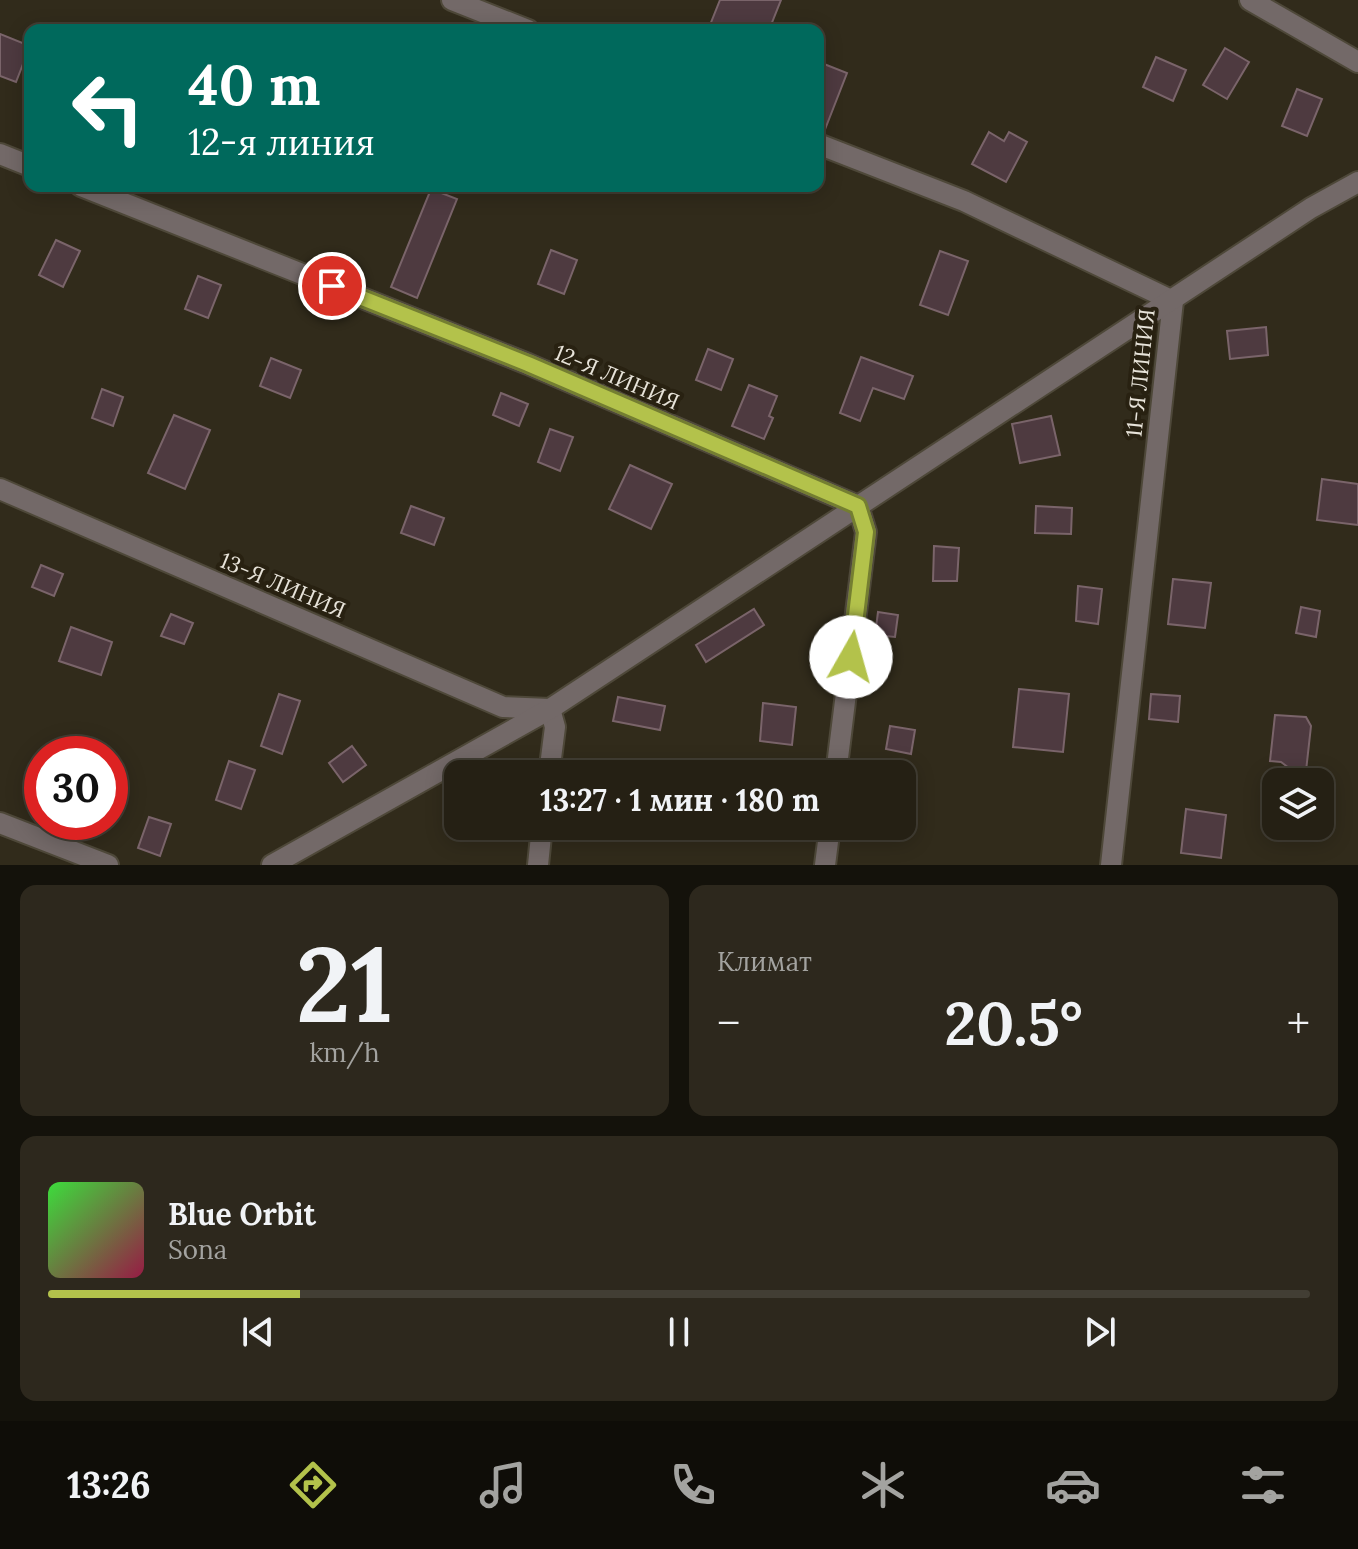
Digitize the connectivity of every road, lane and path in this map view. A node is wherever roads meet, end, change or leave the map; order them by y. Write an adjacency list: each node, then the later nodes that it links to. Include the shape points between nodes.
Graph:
1 (452, 0): 3 (street)
2 (1250, 0): 4 (street)
3 (513, 24)
4 (1358, 62)
5 (824, 146): 10 (street, 11-Я ЛИНИЯ, via 964,201)
6 (0, 154): 7 (street)
7 (24, 164)
8 (1358, 182): 10 (street)
9 (96, 192): 12 (street, 12-Я ЛИНИЯ, via 528,364)
10 (1173, 301): 12 (street); 23 (street, 11-Я ЛИНИЯ)
11 (0, 489): 13 (street, 13-Я ЛИНИЯ, via 503,707)
12 (858, 506): 13 (street); 15 (street, via 866,532)
13 (552, 718): 14 (street); 20 (street)
14 (550, 760)
15 (838, 760)
16 (0, 823): 19 (street)
17 (541, 840): 21 (street)
18 (828, 840): 22 (street)
19 (108, 865)
20 (272, 865)
21 (538, 865)
22 (825, 865)
23 (1111, 865)

